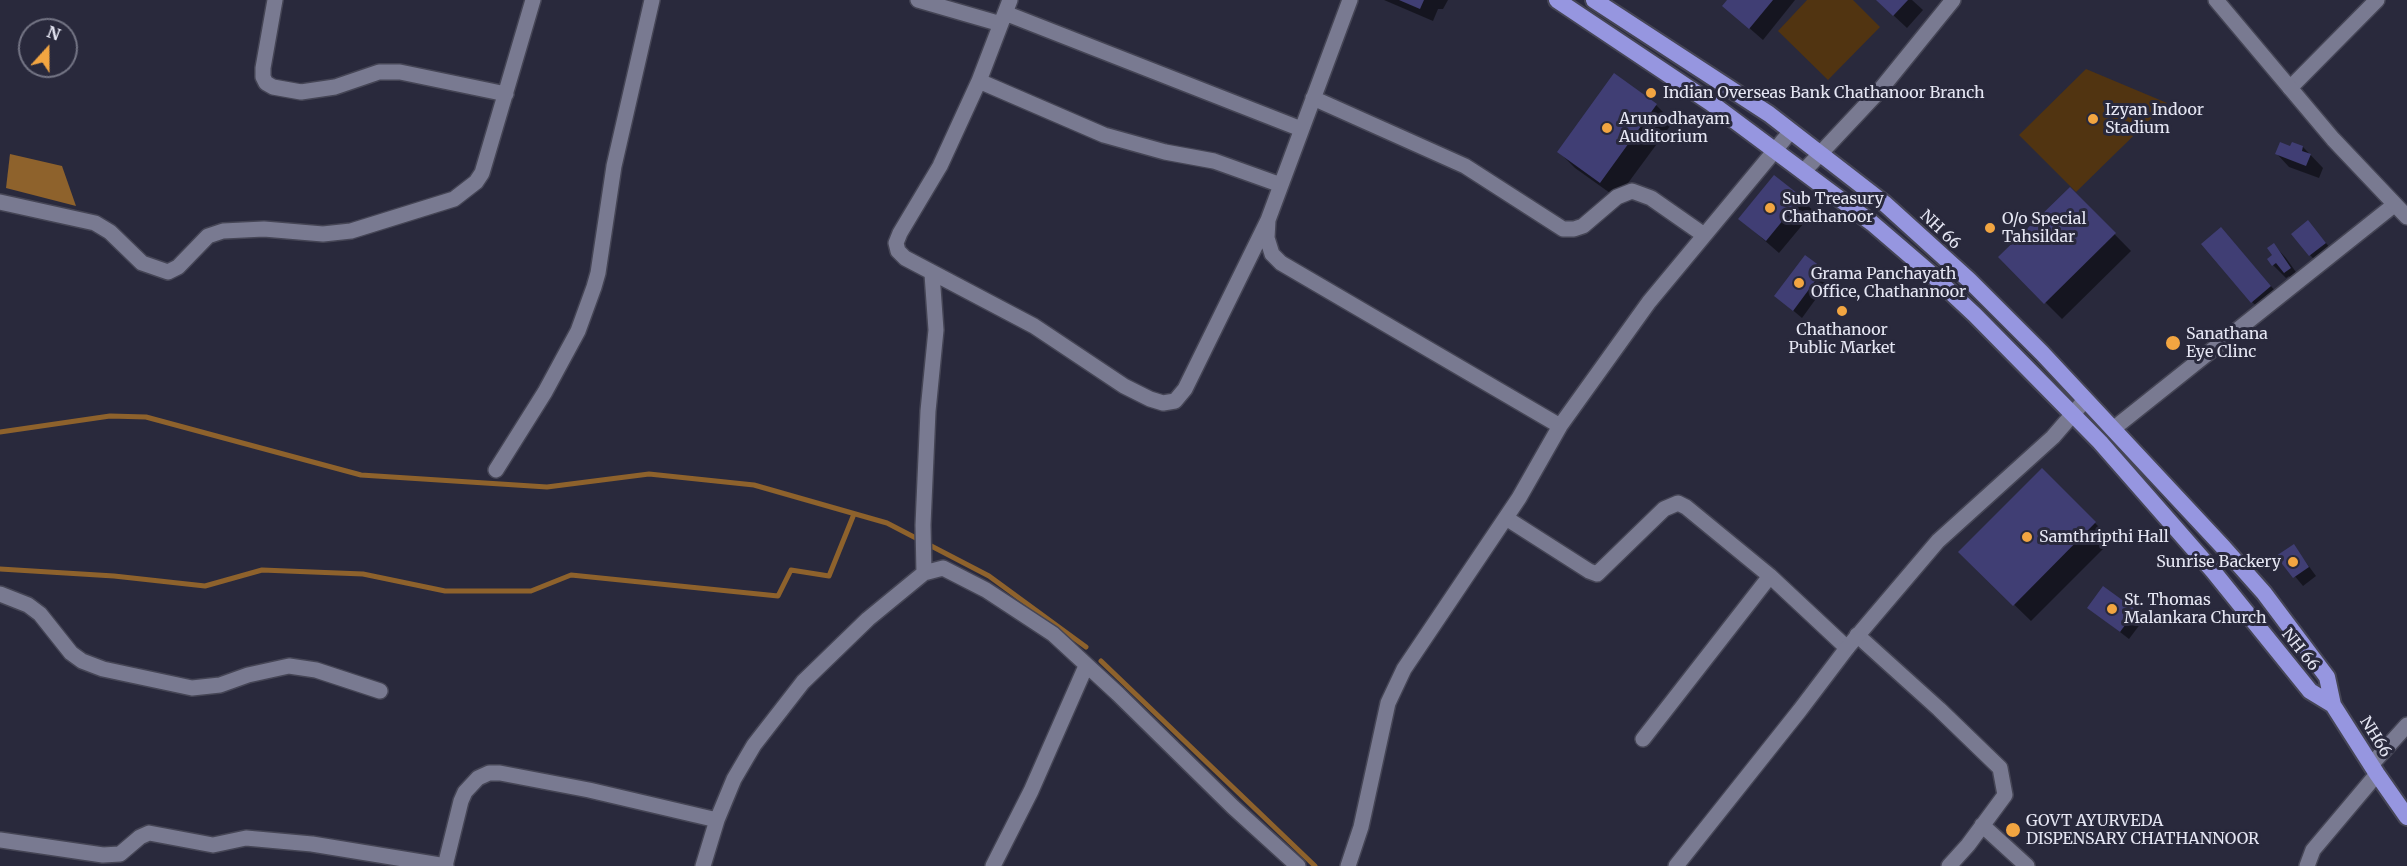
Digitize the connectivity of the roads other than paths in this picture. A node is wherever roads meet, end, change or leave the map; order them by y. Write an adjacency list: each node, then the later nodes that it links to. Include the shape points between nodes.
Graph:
1 (275, 0): 14 (street, via 263,68 263,77 273,87 301,92 335,87 379,72 400,72)
2 (533, 0): 14 (street)
3 (652, 0): 32 (street, via 615,166 594,287 578,331)
4 (918, 0): 11 (street)
5 (1350, 0): 15 (street)
6 (1557, 0): 18 (highway, NH 66 / NH66)
7 (1594, 0): 17 (highway, NH 66 / NH66)
8 (1953, 0): 19 (street, via 1880,90)
9 (2216, 0): 13 (street)
10 (2377, 0): 13 (street)
11 (1006, 12): 12 (street); 16 (street)
12 (979, 81): 21 (street, via 1104,135 1214,161); 27 (street, via 940,166 896,243 905,258)
13 (2290, 88): 23 (street)
14 (507, 94): 22 (street, via 482,173 454,199 351,231 223,231 208,236 168,272 142,263 95,223)
15 (1313, 98): 16 (street); 26 (street, via 1465,166 1563,229 1583,226 1617,197 1632,191 1651,198)
16 (1301, 129): 21 (street)
17 (1791, 131): 18 (street); 19 (highway, NH 66 / NH66)
18 (1774, 151): 20 (highway, NH 66 / NH66); 26 (street)
19 (1820, 153): 20 (street); 28 (highway, NH 66 / NH66, via 1884,203 1969,280)
20 (1803, 172): 29 (highway, NH 66 / NH66, via 1929,272)
21 (1281, 185): 25 (street)
22 (0, 202)
23 (2394, 205): 24 (street); 31 (street)
24 (2407, 217)
25 (1268, 220): 27 (street, via 1185,389 1175,401 1163,403 1124,386 1034,326); 30 (street, via 1268,244 1281,263)
26 (1704, 235): 30 (street, via 1649,302)
27 (932, 274): 34 (street, via 936,330 928,411)
28 (2085, 400): 29 (street); 31 (highway, NH 66 / NH66)
29 (2073, 414): 37 (street, via 2053,437 1938,541); 41 (highway, NH 66 / NH66, via 2213,571 2310,691)
30 (1560, 426): 33 (street)
31 (2113, 429): 41 (highway, NH 66 / NH66, via 2264,593 2327,677)
32 (496, 470)
33 (1506, 518): 35 (street, via 1597,574 1664,509 1678,503); 53 (street, via 1398,678 1388,703 1361,827)
34 (924, 573): 39 (street, via 943,567 986,590 1053,634); 46 (street, via 868,619 803,682 754,745)
35 (1770, 576): 38 (street); 43 (street)
36 (0, 594): 40 (street, via 28,605 71,652 103,669 192,688 220,685 289,666 316,670)
37 (1857, 635): 38 (street); 47 (street, via 2000,768 2005,795)
38 (1847, 648): 54 (street)
39 (1086, 666): 51 (street); 52 (street)
40 (380, 691)
41 (2333, 705): 44 (highway, NH66 / NH66)
42 (2407, 725): 44 (street)
43 (1643, 739)
44 (2374, 770): 45 (highway, NH66 / NH66); 57 (street, via 2313,850)
45 (2407, 817)
46 (717, 820): 49 (street, via 589,790 489,773 465,792); 50 (street)
47 (1982, 825): 55 (street); 56 (street)
48 (0, 840): 49 (street, via 103,855 120,854 149,833 213,845 246,838 312,844)
49 (445, 866)
50 (703, 866)
51 (993, 866)
52 (1298, 866)
53 (1348, 866)
54 (1676, 866)
55 (1949, 866)
56 (2027, 866)
57 (2307, 866)

